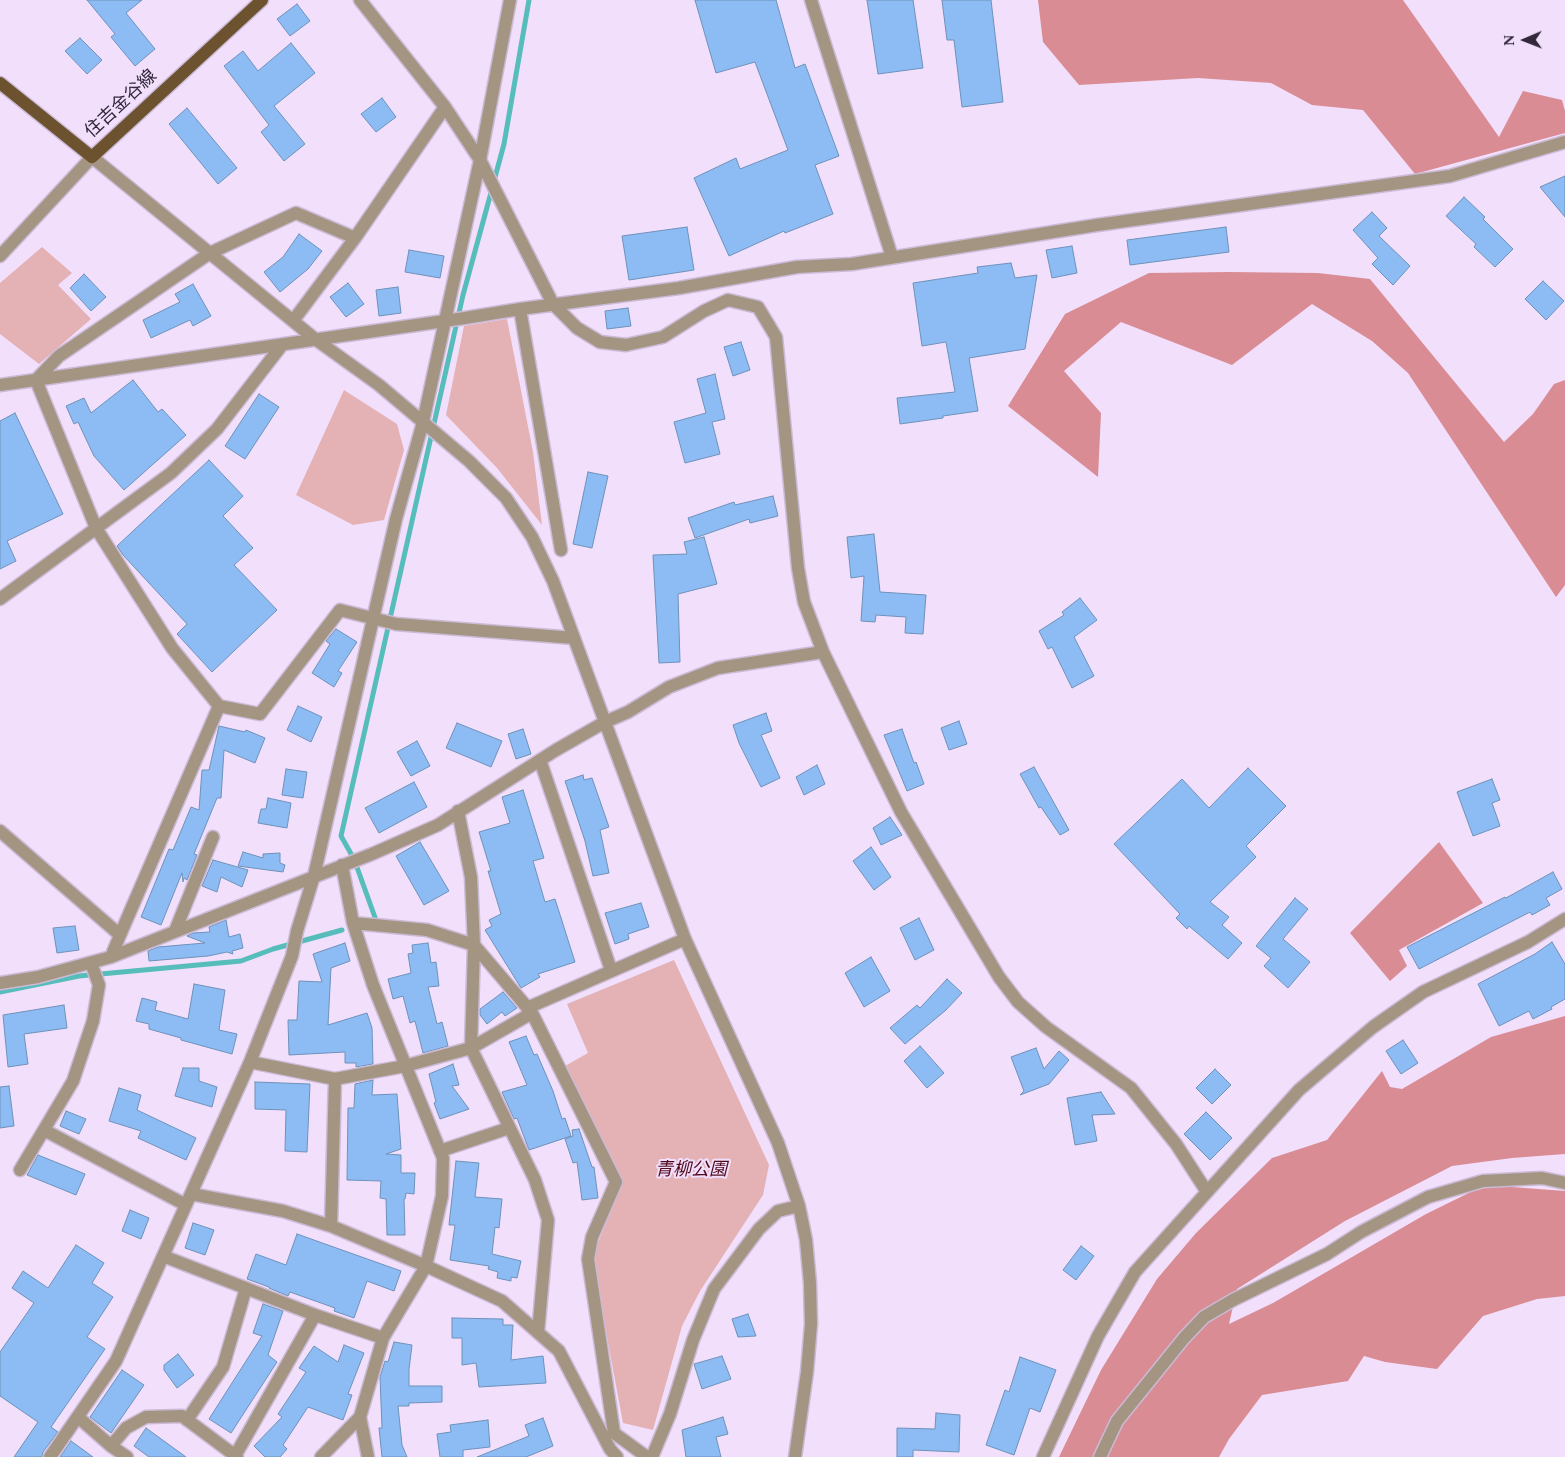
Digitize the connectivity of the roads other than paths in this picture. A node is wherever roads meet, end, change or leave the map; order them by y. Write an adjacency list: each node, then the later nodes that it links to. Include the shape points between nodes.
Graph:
1 (262, 0): 8 (main road, 住吉金谷線)
2 (360, 0): 6 (street)
3 (510, 0): 9 (street)
4 (810, 0): 13 (street)
5 (0, 83): 8 (main road, 住吉金谷線)
6 (446, 107): 9 (street); 10 (street)
7 (1565, 142): 13 (street, via 1450,176)
8 (92, 157): 11 (street); 12 (street)
9 (482, 165): 14 (street); 16 (street)
10 (355, 238): 11 (street, via 296,214); 17 (street)
11 (210, 253): 17 (street); 20 (street, via 59,356)
12 (0, 256)
13 (892, 257): 14 (street, via 852,264 797,267 679,288)
14 (553, 304): 15 (street); 28 (street, via 577,328 600,342 626,345 663,338 704,311 728,300 758,307 776,337 798,568 804,602)
15 (520, 309): 16 (street); 24 (street)
16 (448, 320): 18 (street); 22 (street)
17 (293, 321): 18 (street)
18 (315, 339): 19 (street); 22 (street, via 379,385)
19 (282, 345): 20 (street); 23 (street, via 217,429 171,474)
20 (36, 380): 21 (street); 23 (street)
21 (0, 385)
22 (423, 422): 26 (street, via 396,519); 27 (street, via 469,460 506,498 536,546)
23 (96, 528): 25 (street); 29 (street, via 172,648)
24 (561, 550)
25 (0, 598)
26 (374, 618): 27 (street, via 396,624); 29 (street, via 340,610 260,714); 36 (street)
27 (574, 638): 30 (street)
28 (823, 652): 30 (street, via 718,668 669,687); 57 (street, via 901,812 999,977 1018,1002 1046,1027 1131,1088 1176,1144)
29 (219, 706): 40 (street)
30 (605, 722): 31 (street); 41 (street)
31 (540, 760): 32 (street); 45 (street)
32 (458, 811): 35 (street, via 438,825); 42 (street, via 471,877)
33 (0, 831): 40 (street)
34 (213, 837): 39 (street)
35 (342, 866): 36 (street); 38 (street)
36 (314, 876): 39 (street); 49 (street, via 296,931 292,956)
37 (1565, 919): 57 (street, via 1528,942 1423,992 1373,1027 1299,1090)
38 (353, 922): 42 (street, via 427,930); 50 (street, via 373,985)
39 (175, 931): 43 (street)
40 (120, 935): 43 (street)
41 (685, 939): 45 (street); 59 (street, via 778,1143)
42 (474, 946): 47 (street); 48 (street)
43 (111, 957): 44 (street)
44 (91, 964): 46 (street); 53 (street, via 99,984 93,1021 73,1081)
45 (612, 970): 47 (street)
46 (0, 983)
47 (530, 1011): 48 (street); 77 (street, via 616,1182 592,1237 588,1259 614,1433)
48 (471, 1048): 50 (street); 52 (street)
49 (250, 1062): 51 (street); 58 (street)
50 (405, 1066): 51 (street); 54 (street)
51 (335, 1079): 60 (street)
52 (510, 1128): 54 (street); 65 (street, via 535,1180 548,1220)
53 (44, 1130): 55 (street); 58 (street)
54 (440, 1151): 62 (street, via 443,1158 442,1196)
55 (20, 1170)
56 (1565, 1183): 81 (street, via 1542,1178 1483,1181 1428,1197 1327,1254 1233,1300 1204,1318 1184,1338 1117,1421)
57 (1207, 1192): 80 (street, via 1135,1272 1098,1336)
58 (189, 1199): 60 (street, via 283,1211); 61 (street)
59 (800, 1206): 78 (street, via 778,1211 759,1229 714,1289); 79 (street, via 806,1240 811,1324)
60 (331, 1226): 62 (street)
61 (163, 1256): 63 (street); 68 (street, via 116,1361)
62 (426, 1266): 65 (street, via 502,1301); 66 (street)
63 (246, 1288): 64 (street); 69 (street, via 223,1367)
64 (315, 1314): 66 (street); 71 (street)
65 (538, 1333): 76 (street, via 559,1351)
66 (382, 1338): 67 (street)
67 (360, 1417): 74 (street); 75 (street)
68 (78, 1418): 70 (street); 72 (street)
69 (187, 1420): 70 (street, via 182,1416 146,1417 126,1428); 71 (street)
70 (111, 1446): 73 (street)
71 (236, 1456)
72 (50, 1457)
73 (127, 1457)
74 (321, 1457)
75 (368, 1457)
76 (617, 1457)
77 (647, 1457)
78 (652, 1457)
79 (795, 1457)
80 (1043, 1457)
81 (1100, 1457)

